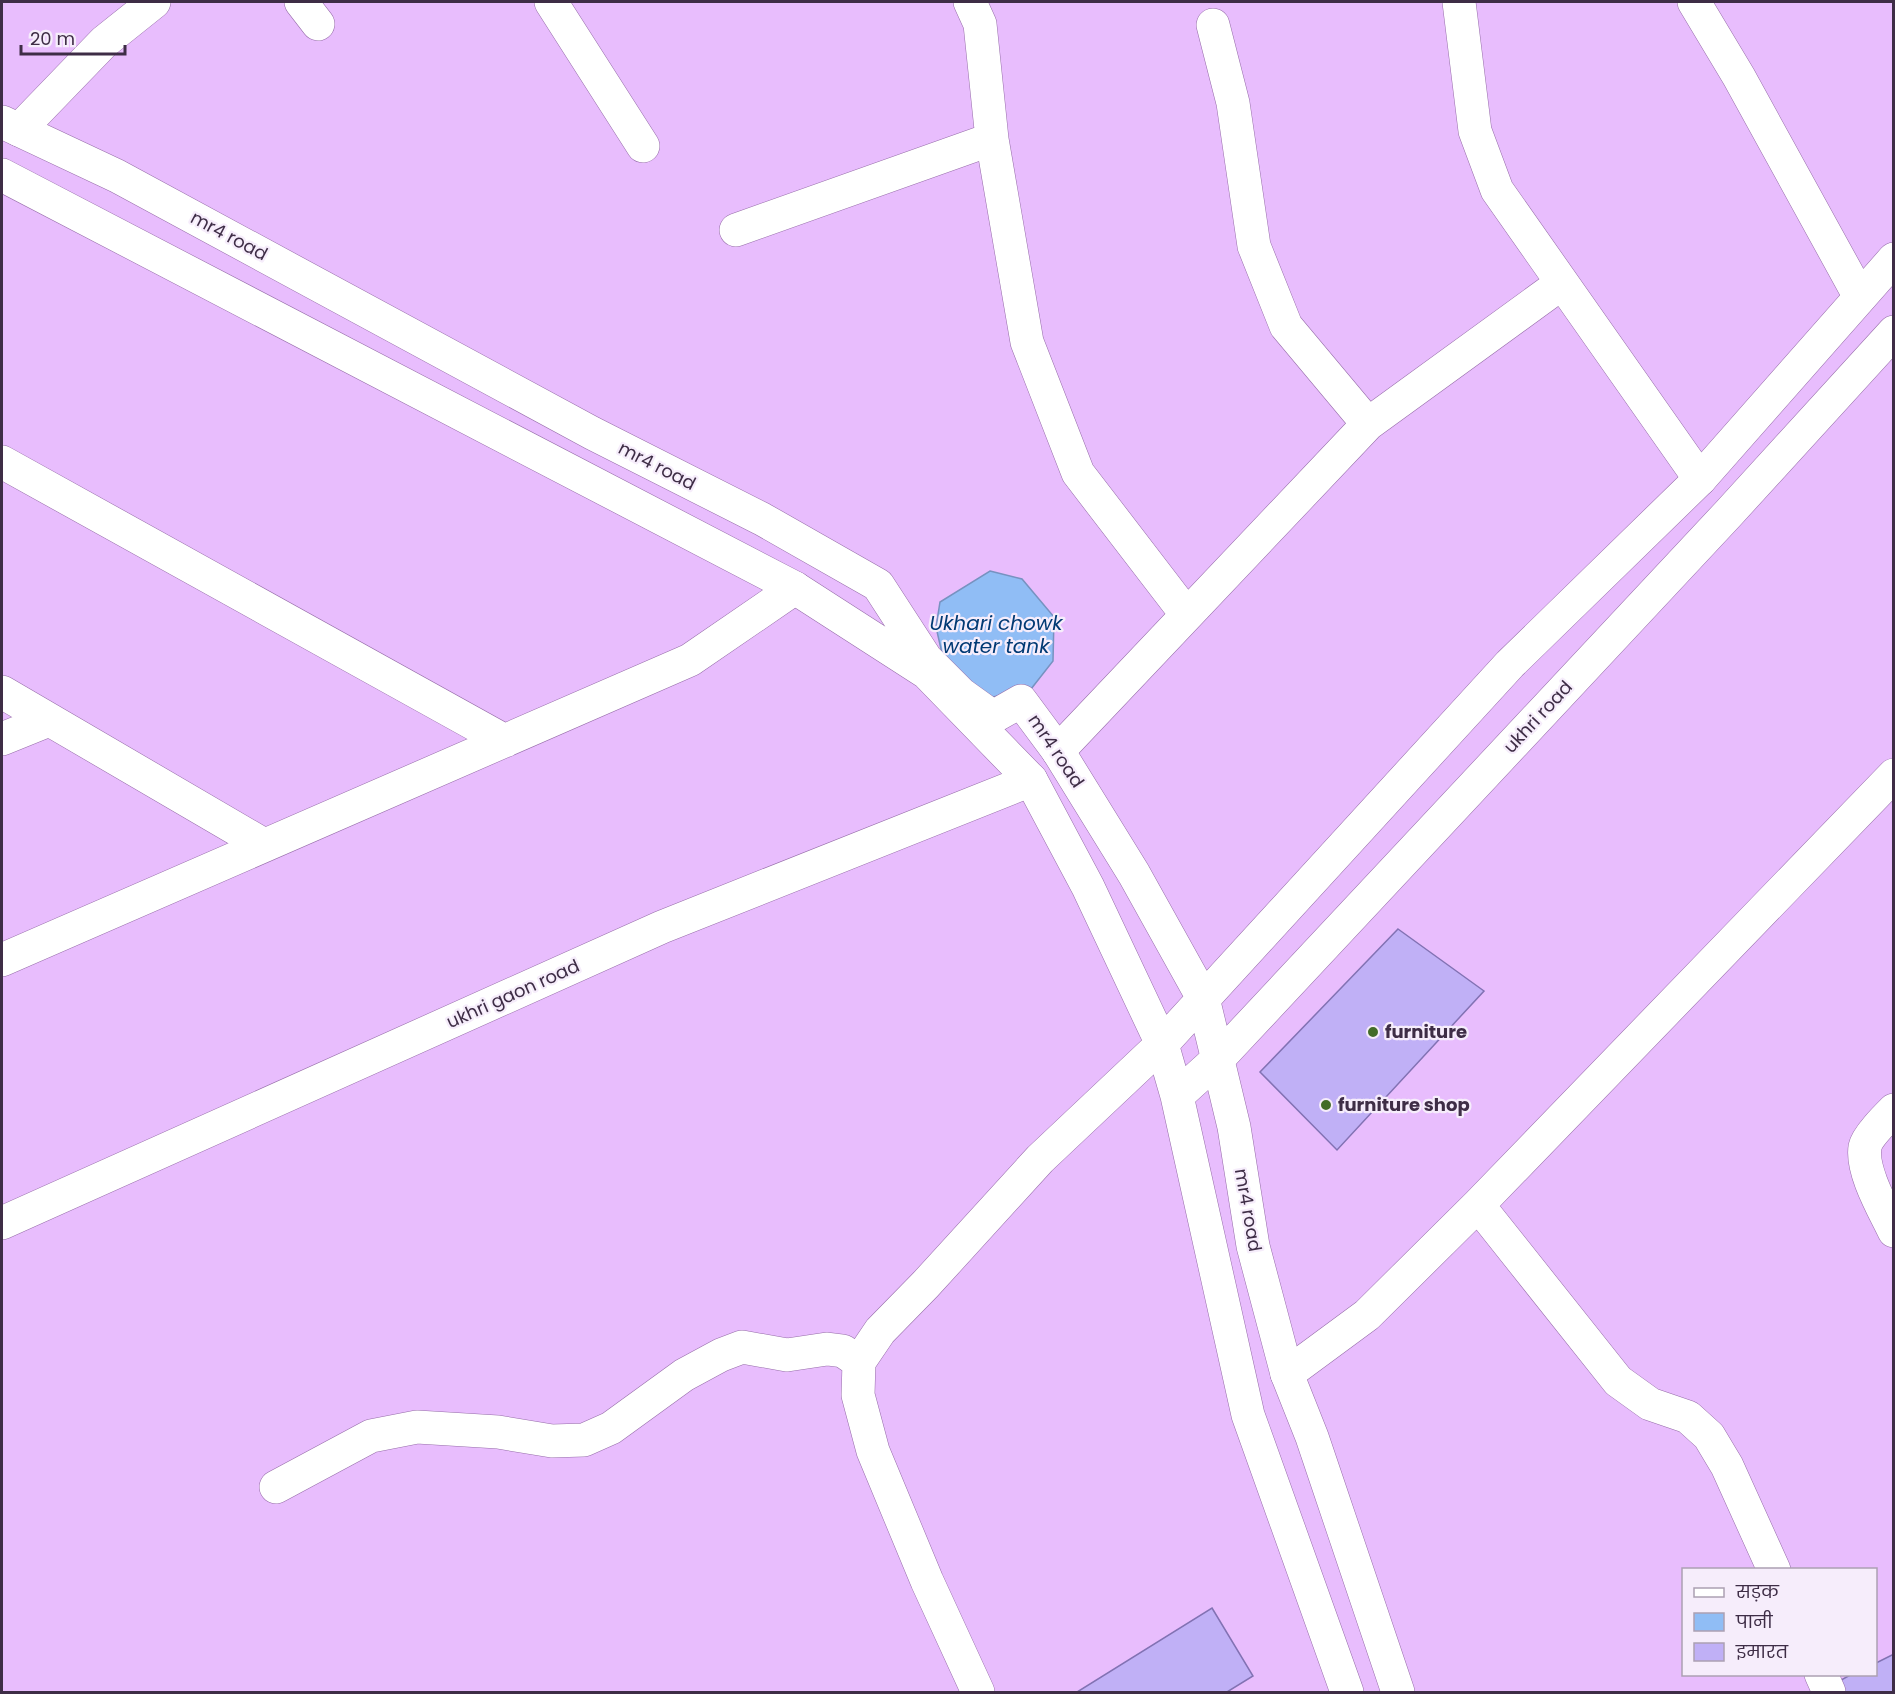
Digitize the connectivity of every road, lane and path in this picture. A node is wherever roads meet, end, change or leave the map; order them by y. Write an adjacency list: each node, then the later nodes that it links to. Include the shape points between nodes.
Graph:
1 (154, 2): 7 (street)
2 (551, 2): 9 (street)
3 (970, 2): 8 (street, via 980,24)
4 (1459, 2): 13 (street, via 1475,131 1497,190)
5 (1694, 2): 14 (street)
6 (1213, 25): 16 (street, via 1233,103 1254,246 1286,326)
7 (10, 126): 25 (street, mr4 road, via 117,176 592,433 762,519 878,585 926,658 961,694 993,717 1020,701)
8 (992, 139): 11 (street); 20 (street, via 1027,342 1078,472)
9 (643, 146)
10 (3, 179): 19 (street, mr4 road)
11 (736, 230)
12 (1893, 259): 14 (street)
13 (1562, 283): 16 (street); 18 (street)
14 (1860, 297): 18 (street)
15 (1893, 332): 32 (street, ukhri road)
16 (1368, 424): 20 (street)
17 (2, 462): 24 (street)
18 (1700, 479): 30 (street, via 1510,664)
19 (795, 588): 24 (street, via 690,660); 27 (street, mr4 road, via 927,674)
20 (1187, 615): 25 (street)
21 (2, 692): 22 (street)
22 (48, 720): 23 (street); 28 (street)
23 (2, 739)
24 (505, 741): 28 (street)
25 (1058, 752): 30 (street, mr4 road, via 1134,874)
26 (1893, 775): 35 (street)
27 (1030, 780): 31 (street, mr4 road, via 1088,887); 36 (street, ukhri gaon road, via 662,927)
28 (264, 845): 29 (street)
29 (2, 960)
30 (1203, 998): 31 (street); 32 (street, mr4 road)
31 (1162, 1044): 33 (street, mr4 road); 38 (street, via 1040,1159 880,1331)
32 (1219, 1058): 33 (street, ukhri road); 39 (street, mr4 road, via 1253,1246)
33 (1177, 1096): 44 (street, mr4 road, via 1248,1415)
34 (1893, 1110): 37 (street, via 1865,1146 1867,1170)
35 (1478, 1205): 39 (street, via 1367,1316); 41 (street, via 1618,1381 1650,1404 1688,1417 1709,1436)
36 (2, 1223)
37 (1893, 1232)
38 (859, 1362): 40 (street, via 843,1351 827,1349 787,1355 742,1347 684,1375 611,1428 584,1440 552,1441 498,1432 417,1427 371,1436); 43 (street, via 858,1395 873,1451)
39 (1287, 1374): 45 (street, mr4 road)
40 (276, 1487)
41 (1774, 1568)
42 (1822, 1676): 46 (street)
43 (978, 1692)
44 (1347, 1692)
45 (1398, 1692)
46 (1828, 1692)

